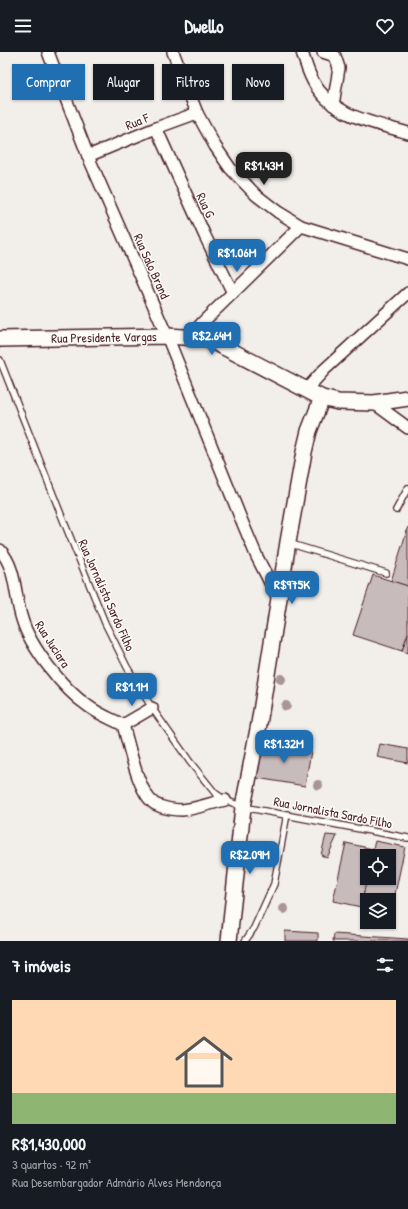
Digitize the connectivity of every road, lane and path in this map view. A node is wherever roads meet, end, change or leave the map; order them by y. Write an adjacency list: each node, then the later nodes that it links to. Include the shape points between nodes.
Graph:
1 (48, 52): 9 (street, Rua Salo Brand)
2 (173, 52): 6 (street)
3 (302, 52): 5 (street, via 314,82)
4 (323, 52): 5 (street, via 335,56 339,68)
5 (333, 105): 8 (street, via 346,114)
6 (197, 113): 7 (street, Rua F); 10 (street, via 230,168 256,195)
7 (156, 128): 9 (street, Rua F); 12 (street, Rua G)
8 (408, 133)
9 (88, 156): 14 (street, Rua Salo Brand)
10 (301, 226): 11 (street); 12 (street)
11 (408, 259)
12 (233, 293): 15 (street)
13 (408, 293): 18 (street, via 324,370)
14 (167, 336): 15 (street, Rua Presidente Vargas); 16 (street, Rua Presidente Vargas); 28 (street, Rua Salo Brand, via 240,519)
15 (190, 337): 18 (street, Rua Presidente Vargas, via 209,340)
16 (0, 339)
17 (0, 360): 29 (lane, Rua Jornalista Sardo Filho, via 105,623 127,667)
18 (306, 390): 19 (street, Rua Presidente Vargas)
19 (322, 398): 21 (street, Rua Presidente Vargas, via 338,402); 25 (street, via 305,445)
20 (408, 398): 21 (street, Rua Presidente Vargas)
21 (374, 403): 22 (street)
22 (408, 428)
23 (408, 488): 24 (lane)
24 (396, 510)
25 (288, 542): 27 (lane); 28 (street)
26 (0, 550): 30 (street, Rua Juciara, via 11,567 22,619 40,653 71,692 88,707)
27 (386, 573)
28 (279, 600): 32 (street, via 260,724)
29 (152, 708): 30 (street); 31 (lane, Rua Jornalista Sardo Filho, via 190,762 215,793)
30 (123, 725): 31 (street, via 142,786 154,804 182,810)
31 (225, 800): 32 (lane, Rua Jornalista Sardo Filho)
32 (243, 806): 33 (lane, Rua Jornalista Sardo Filho); 35 (street)
33 (287, 814): 34 (lane, Rua Jornalista Sardo Filho); 36 (lane, via 274,884 254,928)
34 (408, 838)
35 (229, 941)
36 (245, 941)

